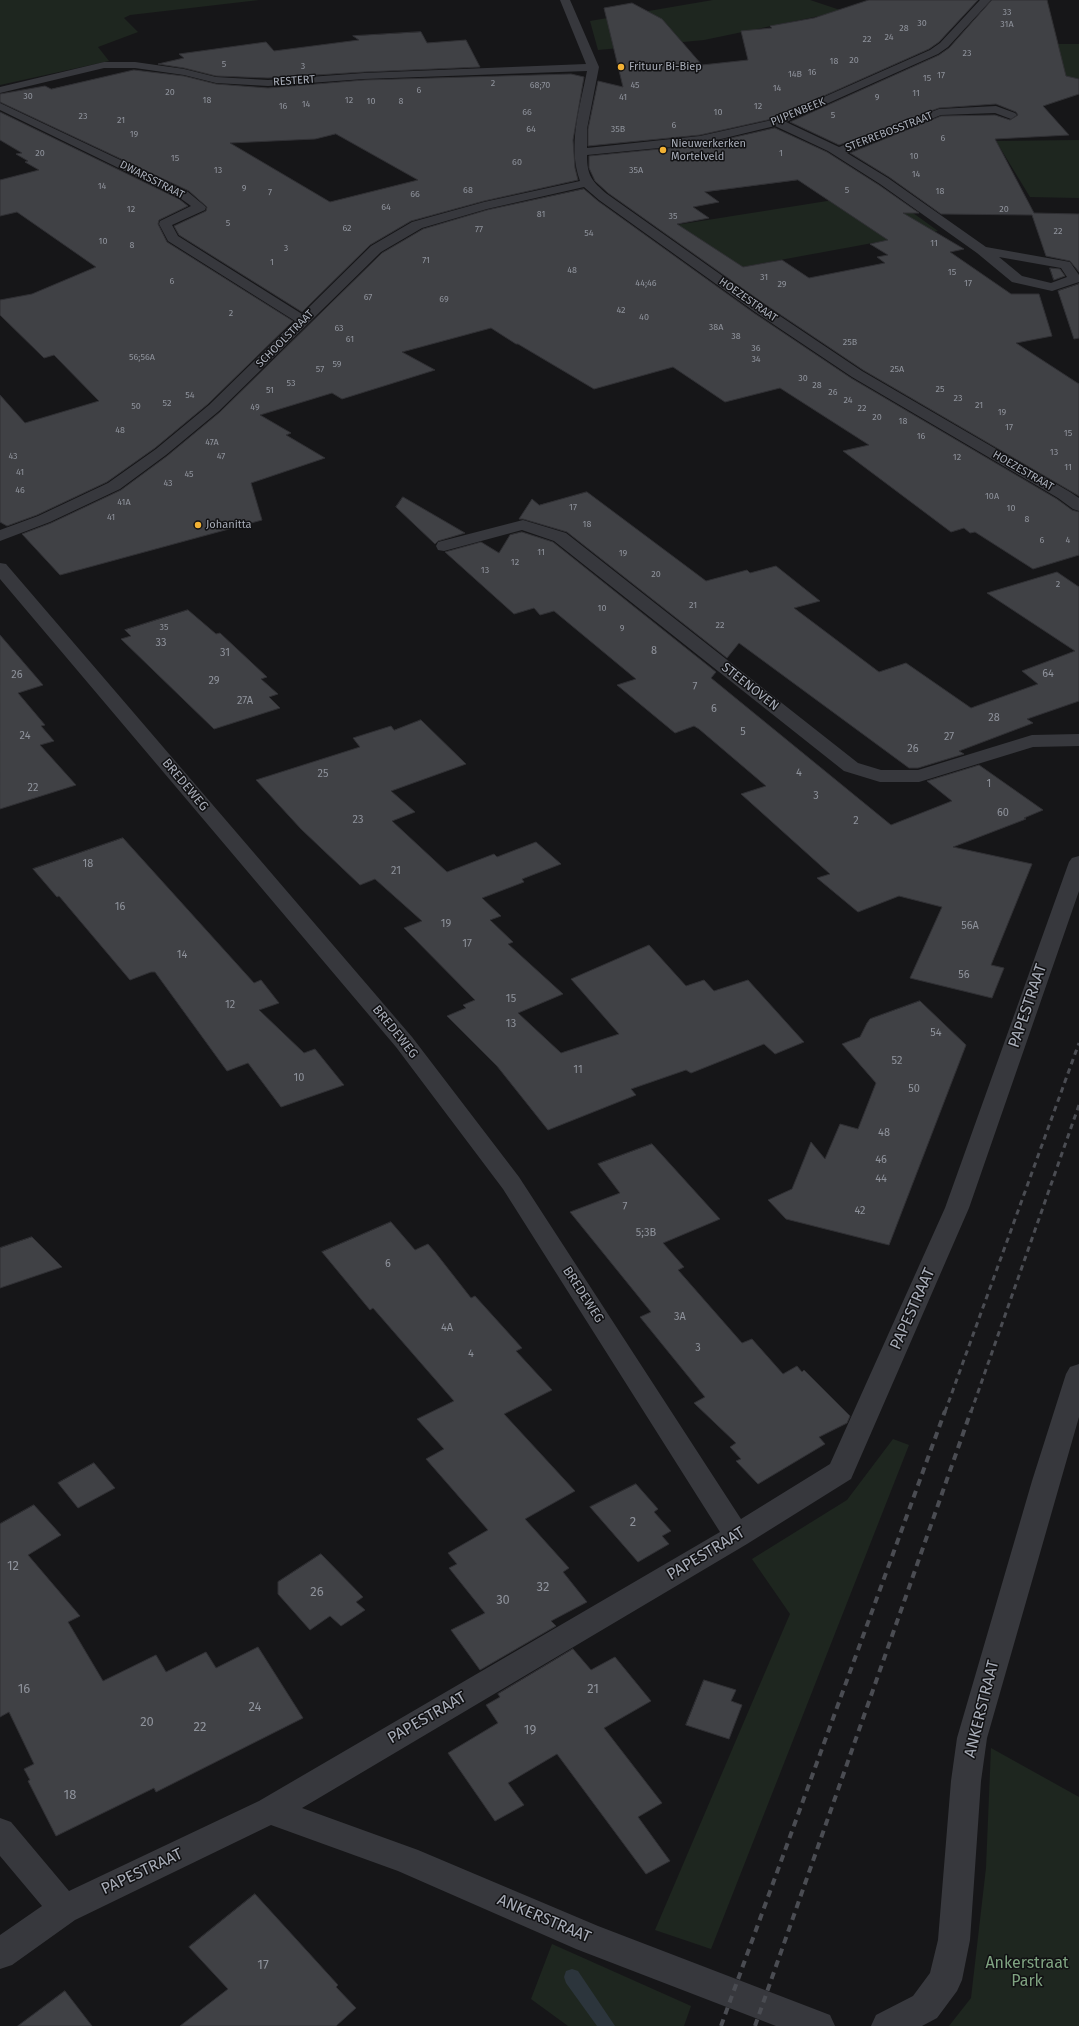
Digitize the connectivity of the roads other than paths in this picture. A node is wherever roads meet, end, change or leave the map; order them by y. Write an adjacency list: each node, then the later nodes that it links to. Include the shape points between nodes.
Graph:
1 (565, 0): 3 (street)
2 (986, 0): 7 (street, PIJPENBEEK, via 944,45 934,52)
3 (593, 68): 4 (street, RESTERT, via 364,76 268,83 216,80 184,72 135,65 104,65); 8 (street, via 581,129)
4 (0, 90)
5 (0, 106): 12 (street, DWARSSTRAAT, via 184,195 200,207 165,224 173,238)
6 (1011, 115): 9 (street, STERREBOSSTRAAT, via 996,109 940,112)
7 (776, 122): 8 (street, PIJPENBEEK, via 700,140); 9 (street, STERREBOSSTRAAT)
8 (580, 152): 10 (street, via 581,167)
9 (838, 152): 11 (street, STERREBOSSTRAAT)
10 (587, 183): 12 (street, SCHOOLSTRAAT, via 484,206 417,225 376,249); 13 (street, HOEZESTRAAT, via 789,329 857,374)
11 (982, 250): 11 (street, STERREBOSSTRAAT, via 1017,278 1052,287 1075,279 1065,265)
12 (304, 321): 14 (street, SCHOOLSTRAAT, via 214,408 161,452 114,486 44,519)
13 (1079, 506)
14 (0, 536)
15 (444, 546): 17 (street, STEENOVEN, via 523,525 560,537 851,767 880,776 918,776 1032,741)
16 (0, 568): 20 (street, BREDEWEG, via 408,1048 511,1183)
17 (1079, 740)
18 (1079, 862): 20 (street, PAPESTRAAT, via 957,1208 841,1471)
19 (1079, 1374): 26 (street, ANKERSTRAAT, via 972,1738 966,1781 954,1940 945,1980 925,2007)
20 (737, 1536): 21 (street, PAPESTRAAT)
21 (270, 1811): 23 (street, PAPESTRAAT); 25 (street, ANKERSTRAAT, via 407,1860 588,1938)
22 (0, 1832): 23 (street)
23 (64, 1909): 24 (street, PAPESTRAAT)
24 (0, 1954)
25 (818, 2026)
26 (888, 2026)

